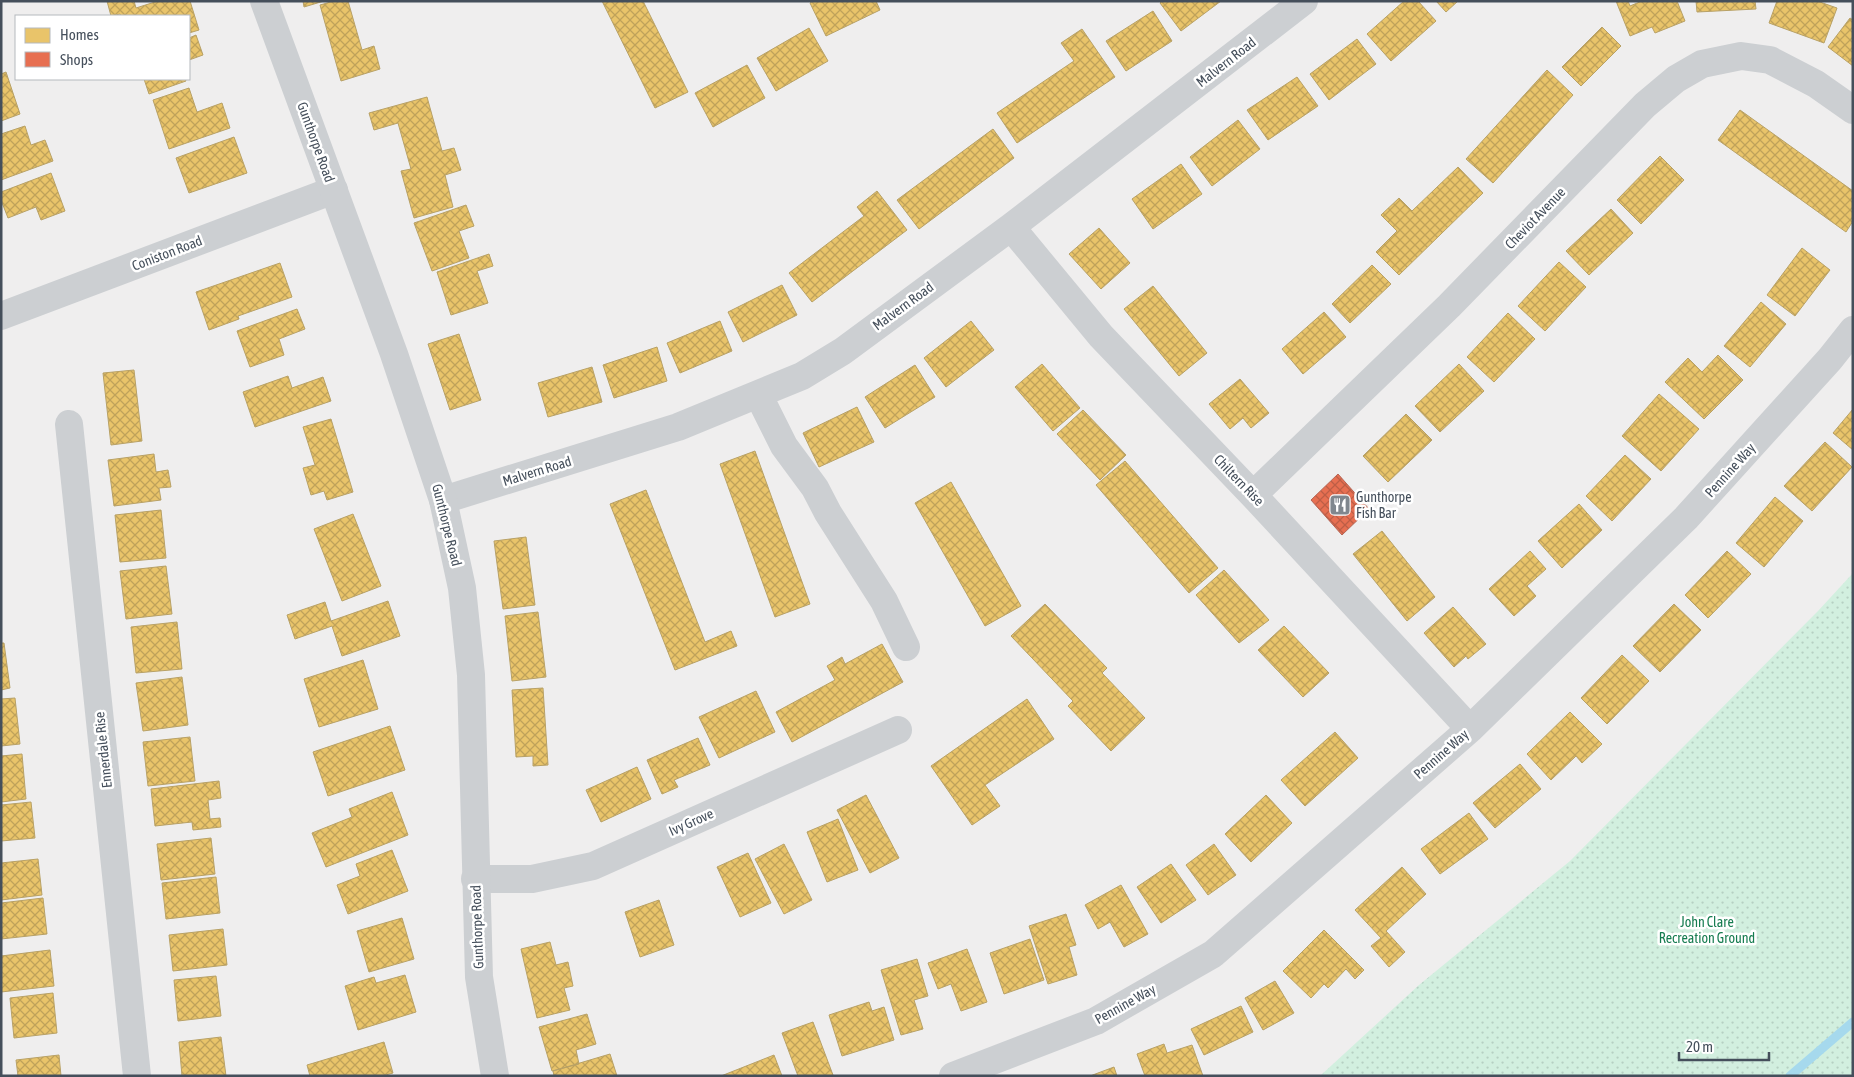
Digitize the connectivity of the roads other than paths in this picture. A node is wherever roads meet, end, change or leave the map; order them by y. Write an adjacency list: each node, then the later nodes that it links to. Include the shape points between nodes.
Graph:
1 (264, 1): 4 (street, Gunthorpe Road)
2 (1304, 1): 5 (street, Malvern Road)
3 (1853, 110): 10 (street, Cheviot Avenue, via 1816,84 1770,60 1741,56 1702,64 1676,79 1645,105 1449,306)
4 (334, 190): 6 (street, Coniston Road); 11 (street, Gunthorpe Road)
5 (1011, 227): 8 (street, Malvern Road, via 843,351 802,376); 10 (street, Chiltern Rise, via 1101,336)
6 (1, 316)
7 (1853, 330): 13 (street, Pennine Way, via 1686,518)
8 (758, 394): 11 (street, Malvern Road, via 678,427); 12 (street, via 784,446 815,488 884,601)
9 (69, 424): 16 (street, Ennerdale Rise)
10 (1253, 495): 13 (street, Chiltern Rise)
11 (443, 500): 15 (street, Gunthorpe Road, via 462,588 471,676)
12 (906, 647)
13 (1470, 729): 18 (street, Pennine Way, via 1213,954 1096,1021)
14 (898, 730): 15 (street, Ivy Grove, via 592,866 532,879)
15 (475, 880): 17 (street, Gunthorpe Road, via 479,977)
16 (138, 1076)
17 (495, 1076)
18 (953, 1076)

